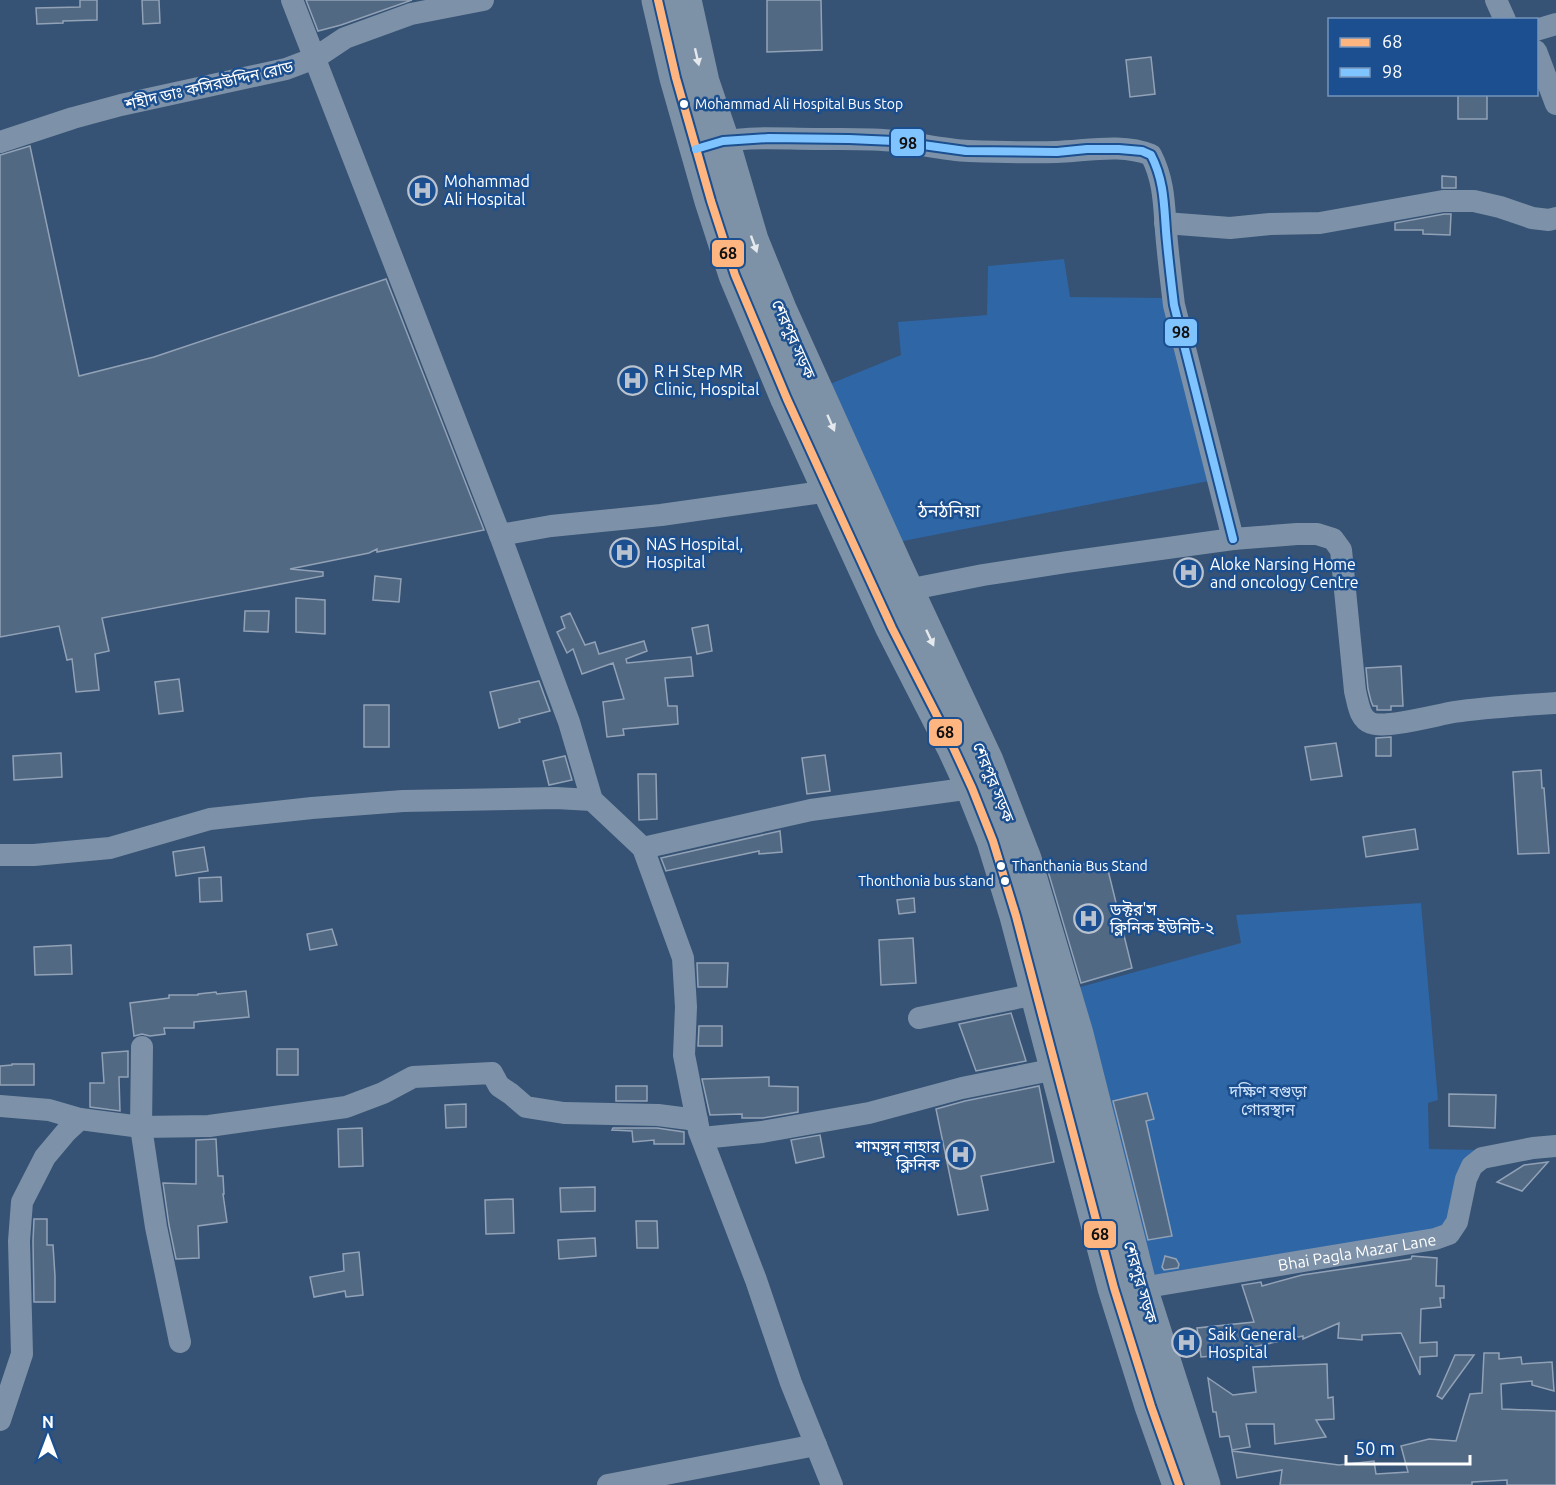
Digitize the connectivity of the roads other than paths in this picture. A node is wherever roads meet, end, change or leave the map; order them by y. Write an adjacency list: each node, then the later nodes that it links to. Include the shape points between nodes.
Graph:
1 (292, 0): 10 (street)
2 (483, 0): 10 (street, শহীদ ডাঃ কসিরউদ্দিন রোড, via 411,14 345,38)
3 (658, 0): 13 (highway, শেরপুর সড়ক, via 676,78)
4 (685, 0): 13 (highway, শেরপুর সড়ক, one-way to 13, via 703,82)
5 (1496, 0): 6 (street)
6 (1504, 18)
7 (1556, 24): 8 (street)
8 (1538, 29)
9 (1538, 56): 11 (street)
10 (315, 58): 12 (street, শহীদ ডাঃ কসিরউদ্দিন রোড, via 286,69 121,105); 17 (street)
11 (1556, 104)
12 (0, 142)
13 (710, 145): 15 (street, via 770,138 849,139 966,151 1142,151 1151,155 1158,168); 16 (highway, শেরপুর সড়ক, via 735,275); 19 (highway, শেরপুর সড়ক, one-way to 19, via 752,240)
14 (1556, 218): 15 (street, via 1532,218 1474,201 1443,201 1320,223 1230,228)
15 (1165, 223): 18 (street, via 1174,305)
16 (829, 491): 17 (street); 19 (highway, শেরপুর সড়ক)
17 (500, 536): 22 (street, via 569,722)
18 (1233, 539): 19 (street); 20 (street, via 1297,534 1333,539 1341,550 1355,691 1359,710 1371,724)
19 (892, 592): 21 (highway, শেরপুর সড়ক, via 892,628); 34 (highway, শেরপুর সড়ক, one-way to 34, via 987,762 1025,859 1077,1034)
20 (1556, 703)
21 (972, 788): 23 (street, via 811,810); 25 (highway, শেরপুর সড়ক, via 993,841)
22 (592, 800): 23 (street); 24 (street, via 403,801 312,808 210,819 110,848)
23 (643, 848): 32 (street, via 683,957 684,1055)
24 (0, 855)
25 (1036, 994): 26 (street); 28 (highway, শেরপুর সড়ক)
26 (919, 1018)
27 (142, 1047): 31 (street)
28 (1056, 1069): 32 (street, via 962,1088 869,1113 762,1132); 40 (highway, শেরপুর সড়ক, via 1114,1288)
29 (0, 1106): 30 (street, via 49,1110)
30 (80, 1119): 31 (street); 36 (street, via 45,1157 22,1203 22,1354)
31 (141, 1127): 32 (street, via 209,1126 346,1107 413,1077 492,1073 498,1086 526,1107 564,1113 658,1115); 35 (street, via 156,1227)
32 (700, 1129): 37 (street)
33 (1556, 1146): 34 (street, Bhai Pagla Mazar Lane, via 1482,1158 1472,1166 1466,1179 1457,1222 1449,1234 1435,1239)
34 (1141, 1288): 41 (highway, শেরপুর সড়ক)
35 (180, 1342)
36 (0, 1420)
37 (816, 1445): 38 (street); 39 (street)
38 (608, 1485)
39 (832, 1485)
40 (1179, 1485)
41 (1204, 1485)

